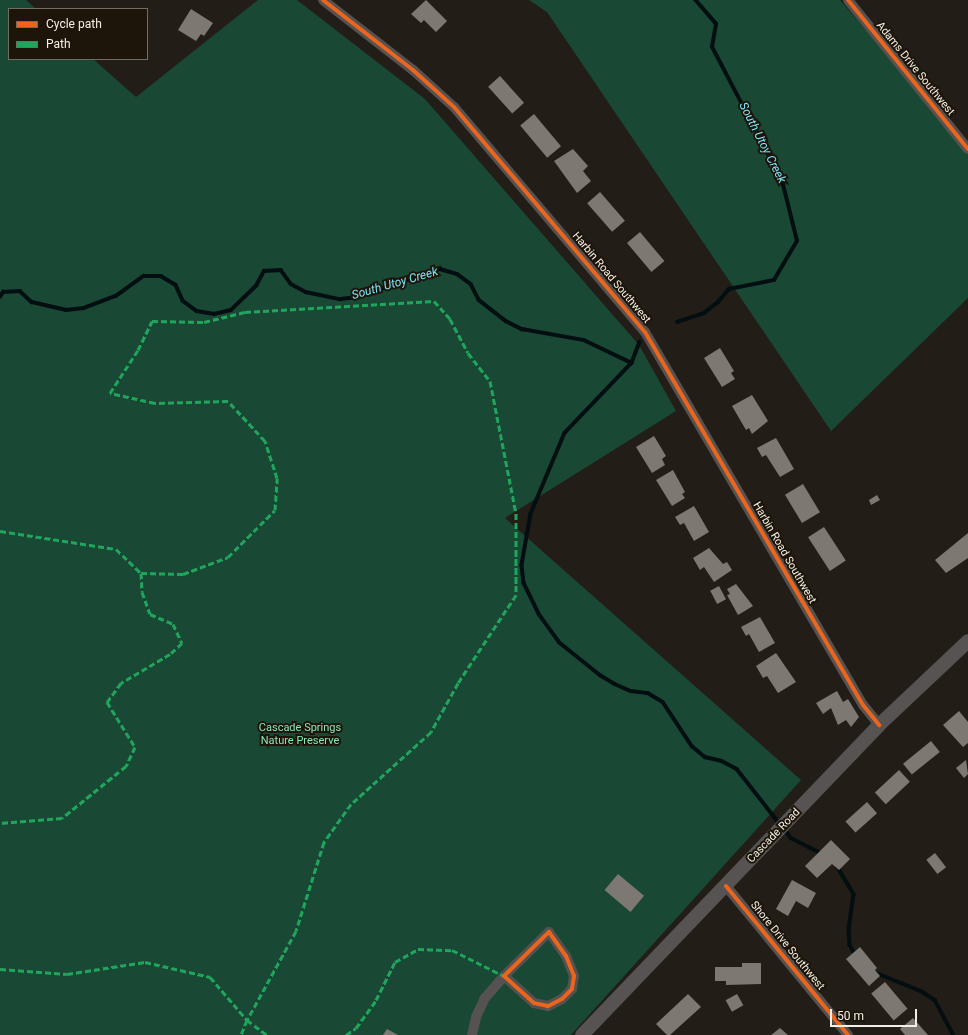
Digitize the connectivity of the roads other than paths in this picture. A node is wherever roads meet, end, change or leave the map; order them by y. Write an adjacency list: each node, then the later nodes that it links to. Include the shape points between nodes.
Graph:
1 (324, 0): 5 (street, Harbin Road Southwest, via 413,70 454,107 645,332 863,705)
2 (848, 0): 3 (street, Adams Drive Southwest)
3 (968, 149)
4 (968, 640): 5 (main road, Cascade Road)
5 (879, 725): 6 (main road, Cascade Road)
6 (726, 886): 9 (main road, Cascade Road); 10 (street, Shore Drive Southwest)
7 (504, 976): 7 (street, via 549,932 566,956 574,976 572,989 548,1006 534,1003); 8 (street, via 485,998 476,1017)
8 (472, 1035)
9 (582, 1035)
10 (848, 1035)

